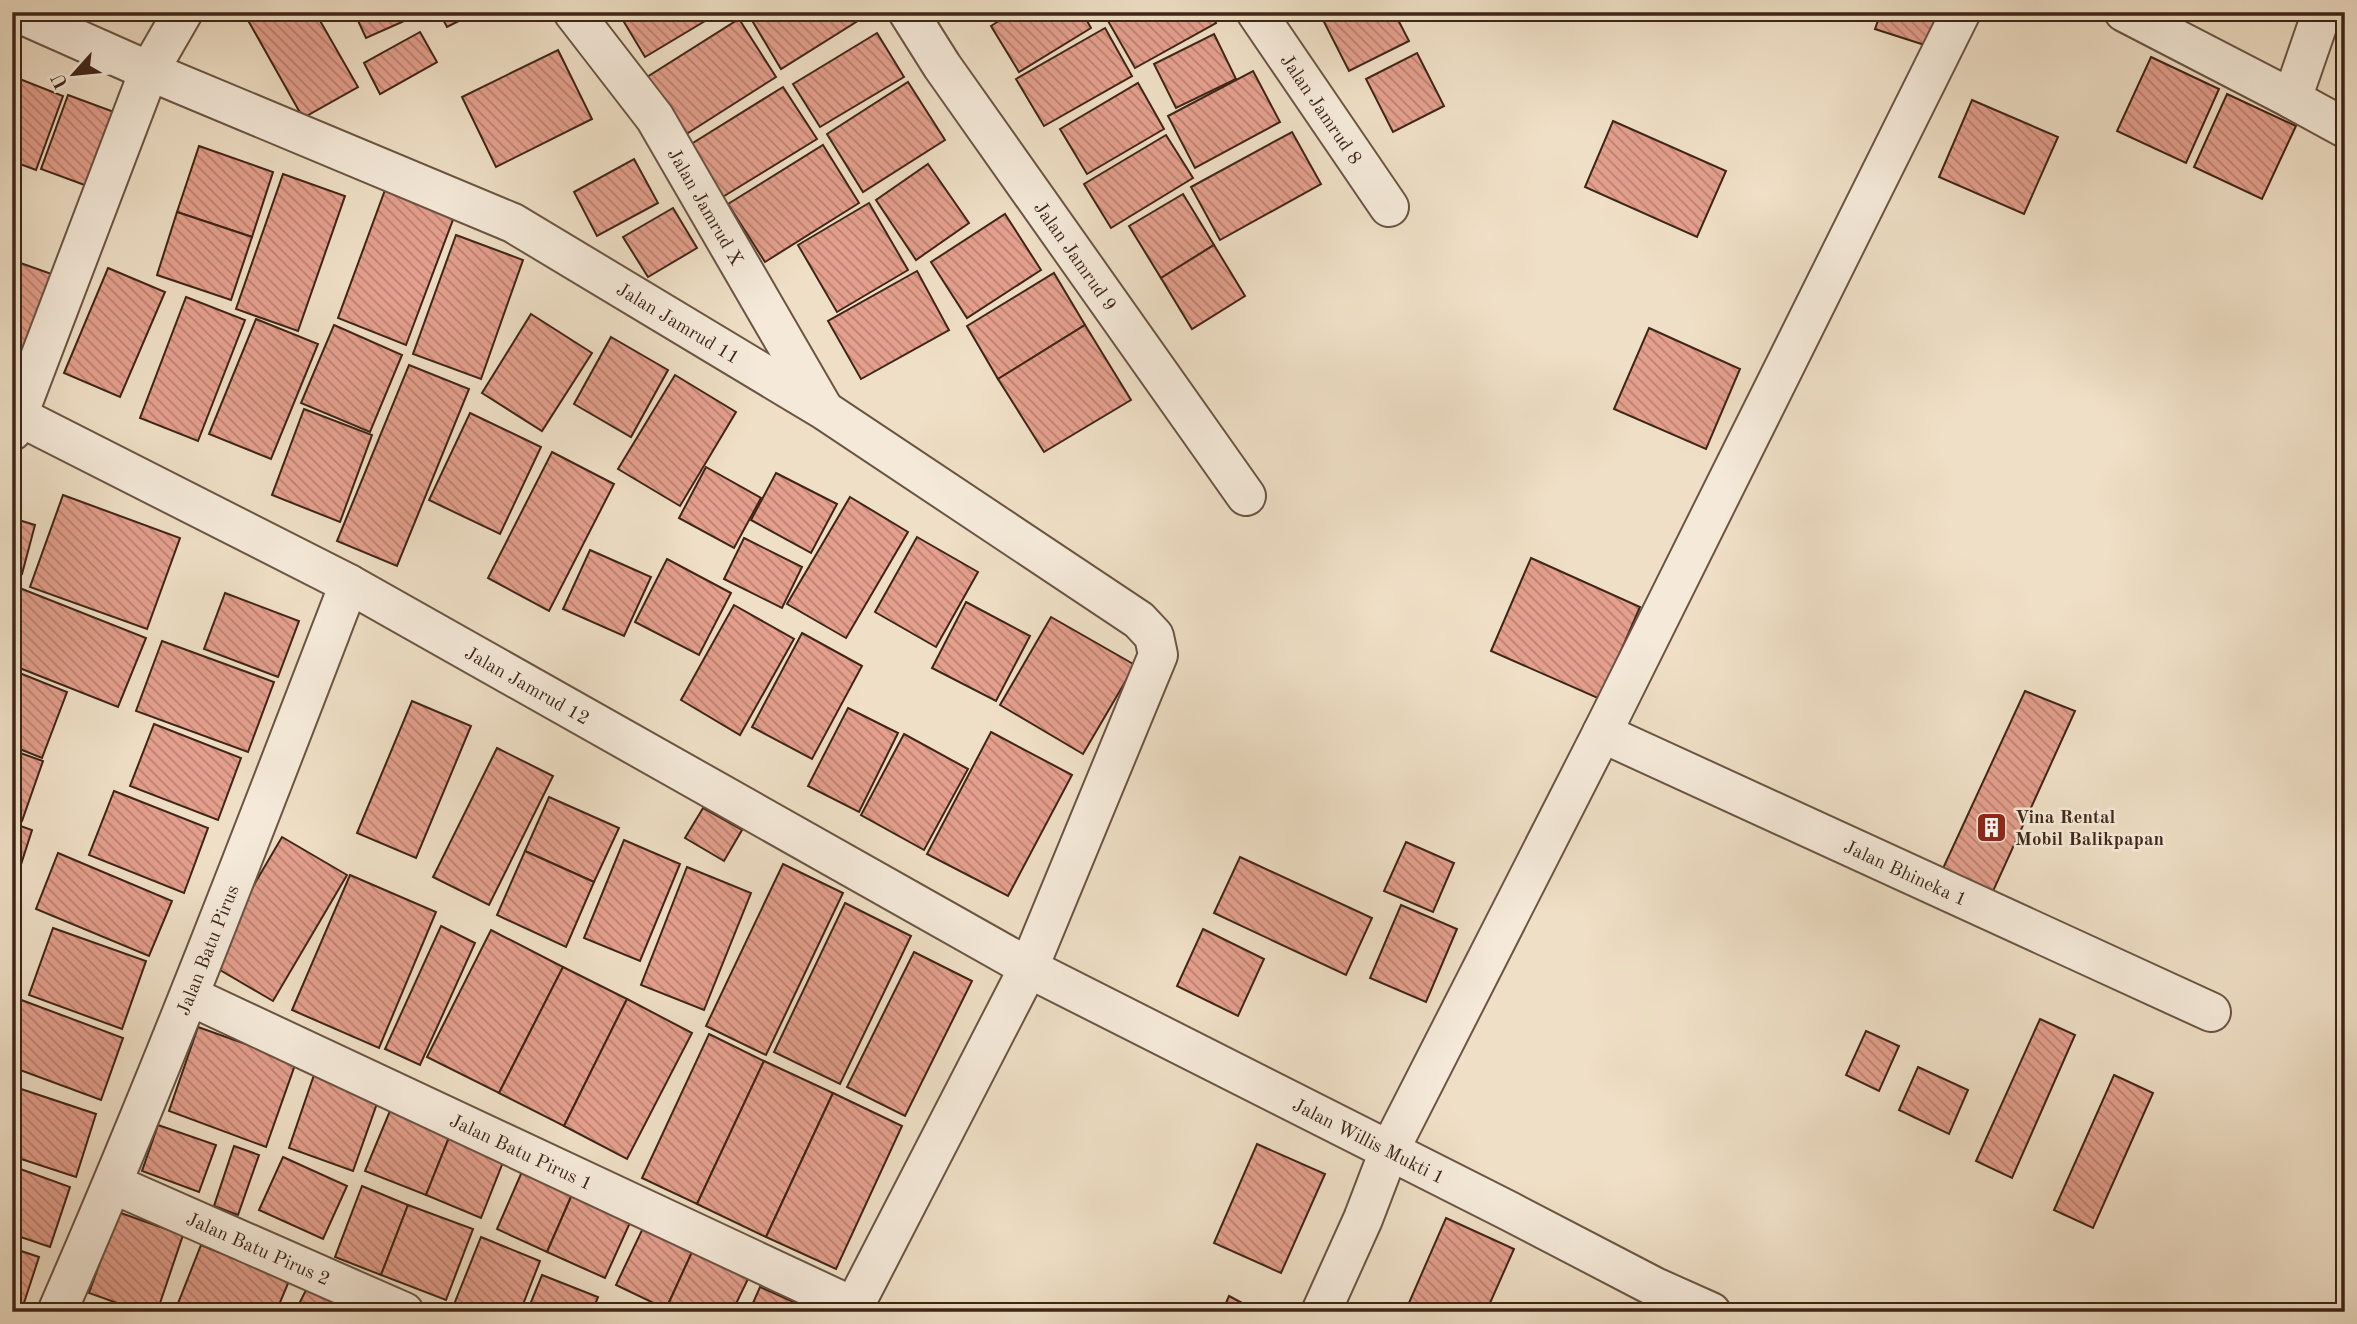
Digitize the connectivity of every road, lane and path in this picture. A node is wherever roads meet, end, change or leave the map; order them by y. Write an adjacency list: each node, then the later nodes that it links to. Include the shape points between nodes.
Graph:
1 (16, 12): 9 (street, Jalan Jamrud 11)
2 (183, 12): 9 (street)
3 (573, 12): 13 (street, Jalan Jamrud X, via 655,118)
4 (908, 12): 15 (street, Jalan Jamrud 9)
5 (1256, 12): 12 (street, Jalan Jamrud 8)
6 (1961, 12): 17 (street)
7 (2123, 12): 10 (street)
8 (2322, 12): 10 (street)
9 (149, 71): 13 (street, Jalan Jamrud 11, via 513,223); 14 (street)
10 (2292, 99): 11 (street)
11 (2345, 128)
12 (1389, 207)
13 (824, 410): 18 (street, Jalan Jamrud 11, via 1139,620 1154,635 1158,655)
14 (14, 420): 16 (street, Jalan Jamrud 12)
15 (1246, 496)
16 (349, 584): 18 (street, Jalan Jamrud 12); 19 (street, Jalan Batu Pirus)
17 (1602, 733): 20 (street, Jalan Bhineka 1); 21 (street)
18 (1035, 971): 21 (street, Jalan Willis Mukti 1); 24 (street)
19 (190, 996): 22 (street, Jalan Batu Pirus); 24 (street, Jalan Batu Pirus 1)
20 (2211, 1012)
21 (1389, 1151): 23 (street, Jalan Willis Mukti 1); 27 (street)
22 (113, 1184): 25 (street, Jalan Batu Pirus); 26 (street, Jalan Batu Pirus 2)
23 (1649, 1299): 28 (street, Jalan Willis Mukti 1)
24 (853, 1309)
25 (57, 1312)
26 (404, 1312)
27 (1321, 1312)
28 (1711, 1312)

